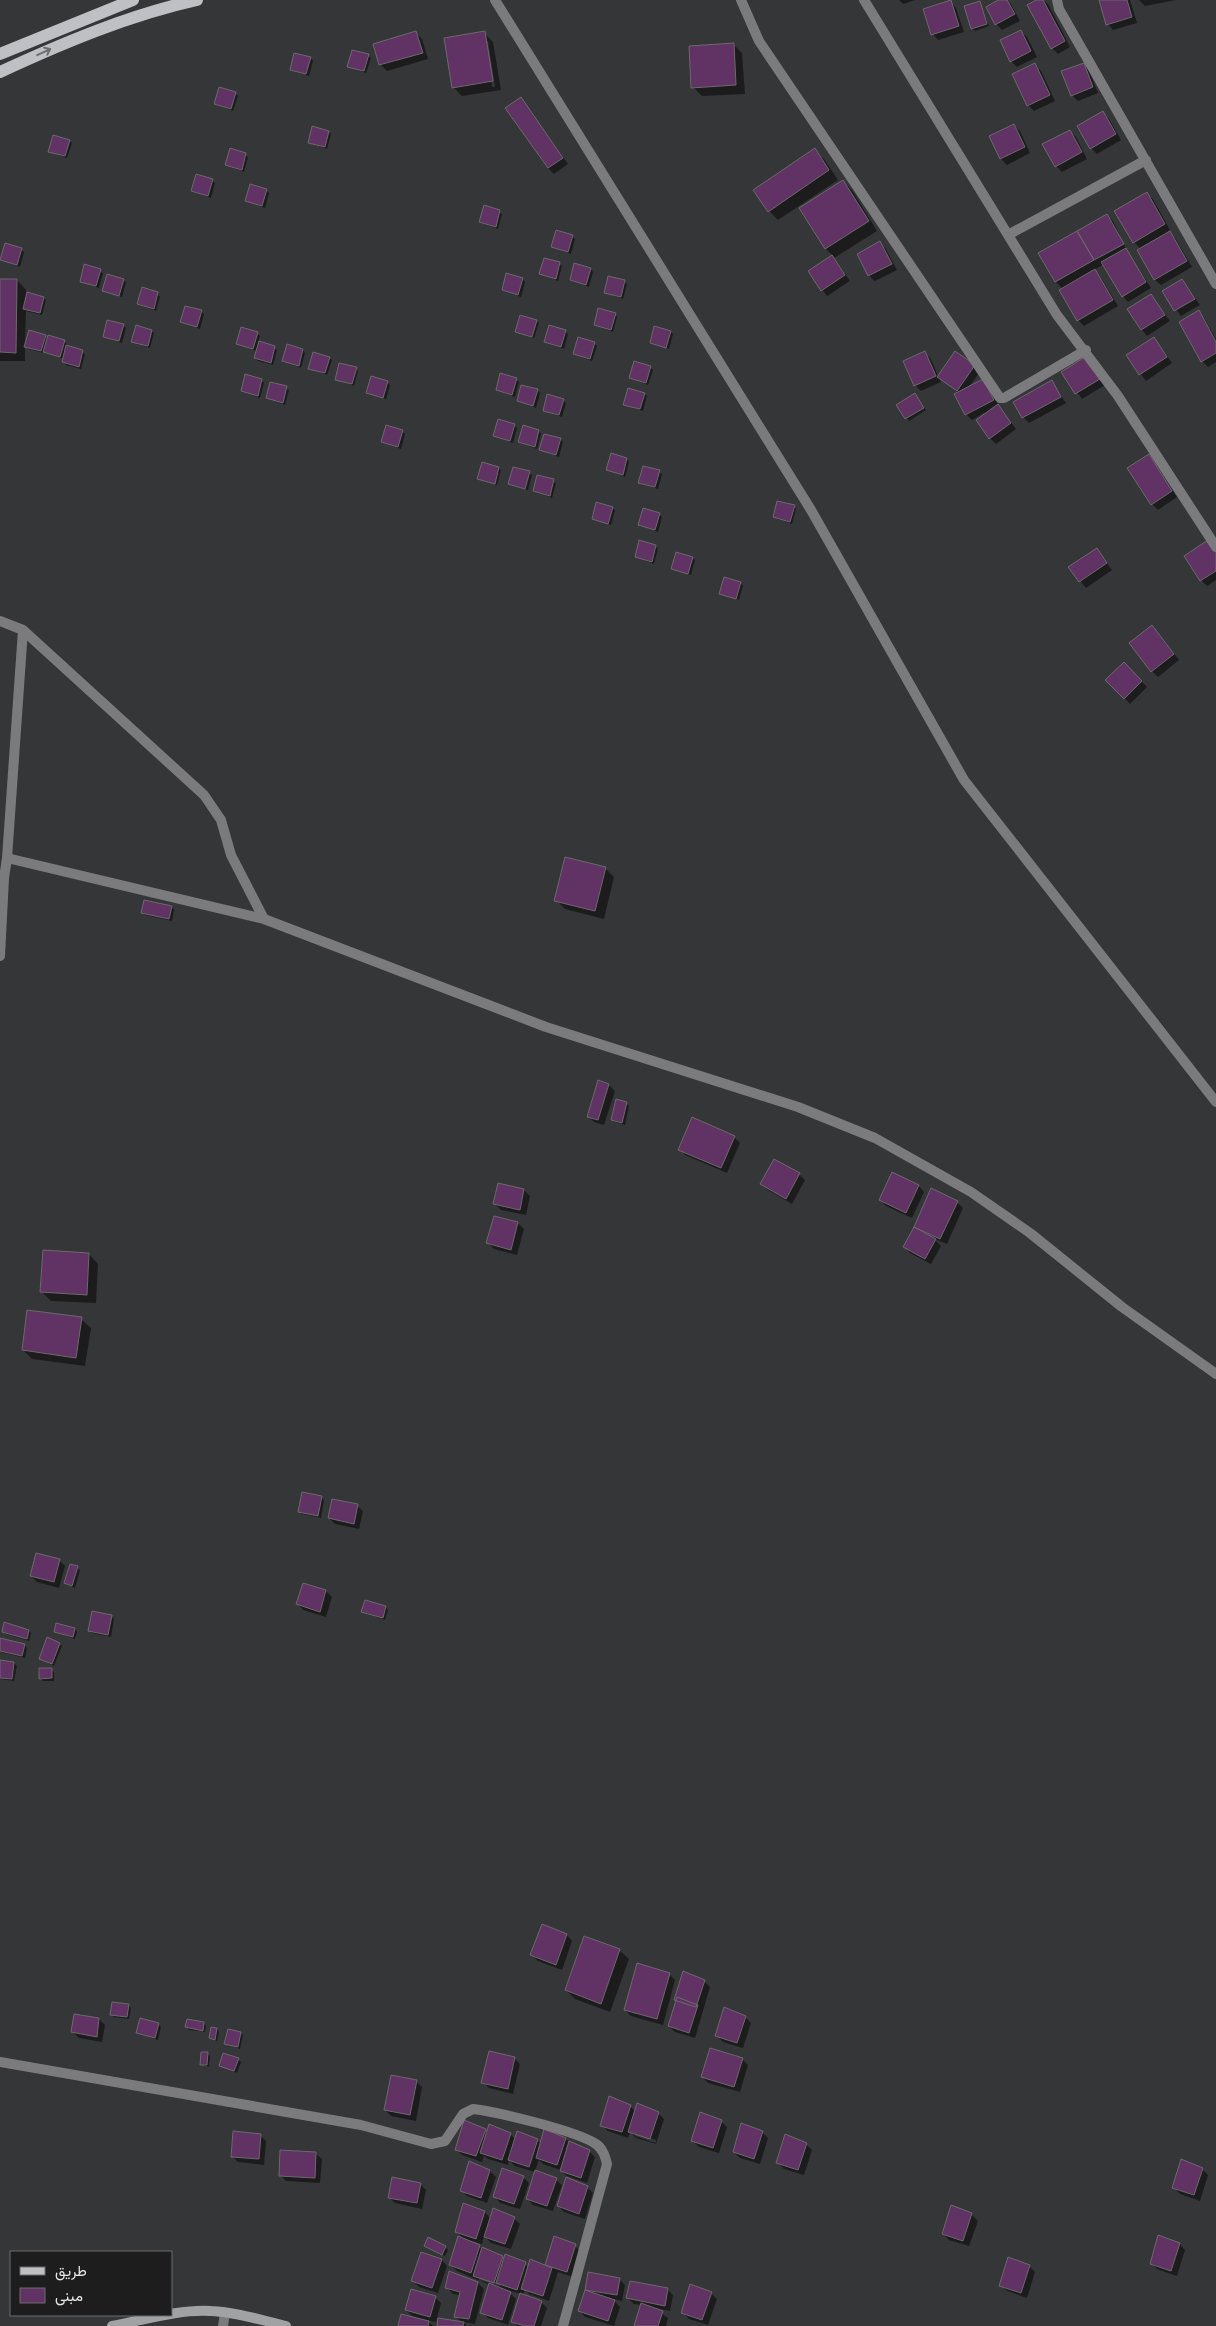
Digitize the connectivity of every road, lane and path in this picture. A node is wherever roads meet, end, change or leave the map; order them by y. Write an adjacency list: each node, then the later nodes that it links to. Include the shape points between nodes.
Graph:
1 (133, 0): 7 (main road)
2 (197, 0): 8 (main road, one-way to 2, via 59,45 166,7)
3 (495, 0): 19 (street, via 811,510 964,780)
4 (741, 0): 12 (street, via 759,40 999,397 1004,398)
5 (864, 0): 10 (street)
6 (1057, 0): 9 (street)
7 (0, 54)
8 (0, 72)
9 (1146, 160): 10 (street); 11 (street)
10 (1008, 235): 12 (street, via 1057,315)
11 (1216, 284)
12 (1086, 350): 13 (street)
13 (1216, 547)
14 (0, 621): 15 (street)
15 (23, 630): 16 (street); 17 (street, via 204,795 221,820 232,855)
16 (7, 858): 17 (street); 18 (street)
17 (264, 919): 20 (street, via 546,1027 798,1106 876,1138 971,1192)
18 (0, 956)
19 (1216, 1102)
20 (1216, 1374)
21 (0, 2062): 28 (street, via 361,2125 431,2144 445,2141 462,2114 473,2109 554,2128 588,2140 603,2151 607,2164)
22 (225, 2313): 23 (street, via 210,2311); 26 (street); 27 (street)
23 (172, 2315)
24 (169, 2316): 25 (street)
25 (112, 2326)
26 (223, 2326)
27 (286, 2326)
28 (563, 2326)

